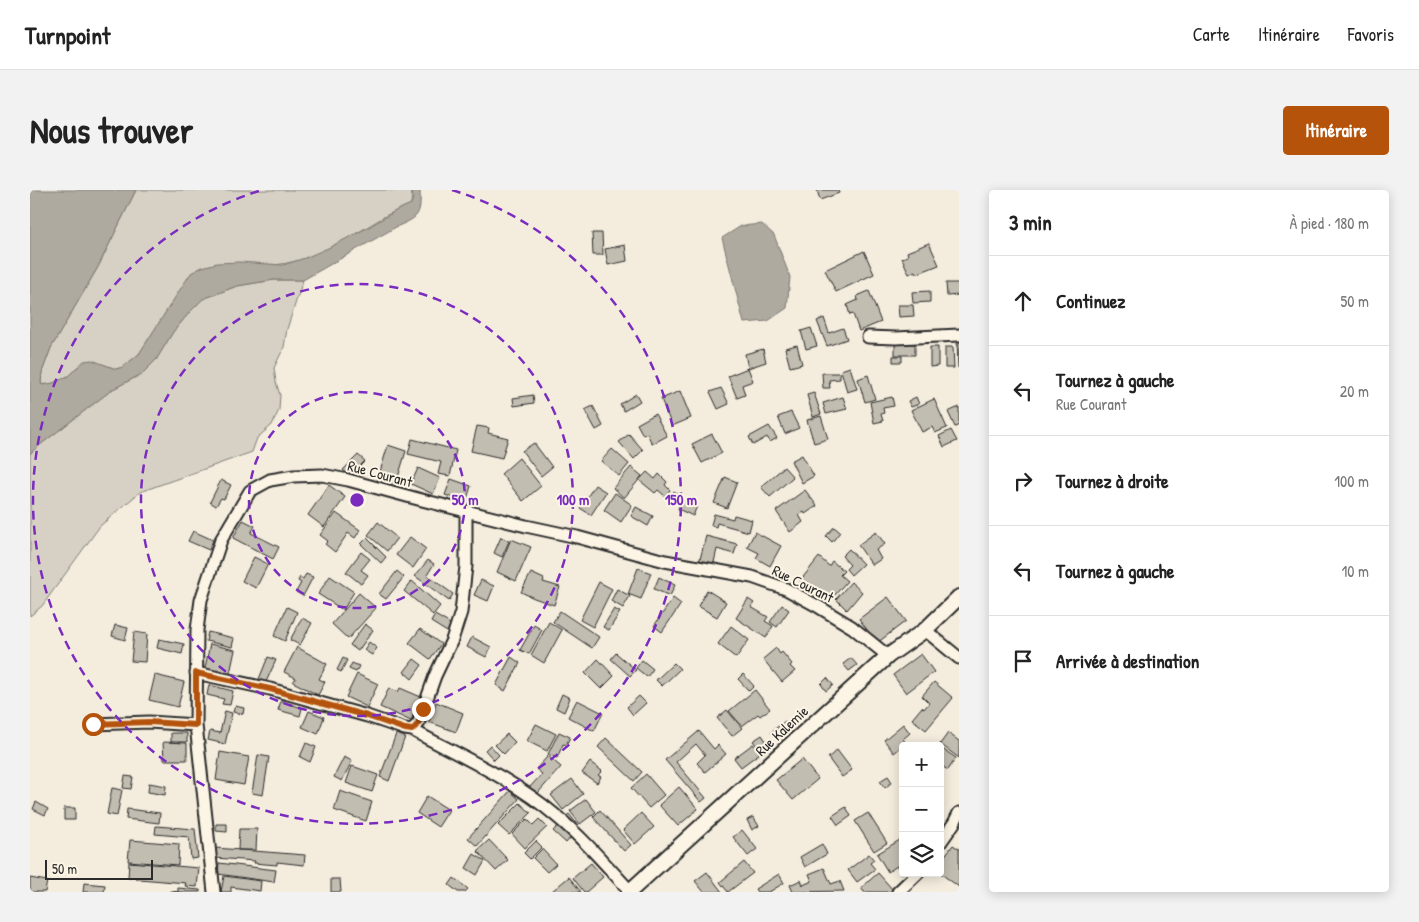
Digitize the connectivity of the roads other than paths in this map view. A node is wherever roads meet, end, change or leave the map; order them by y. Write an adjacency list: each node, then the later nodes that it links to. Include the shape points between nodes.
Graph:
1 (959, 335): 2 (street)
2 (868, 337)
3 (466, 511): 6 (street, Rue Courant, via 665,561 752,577 786,589 819,607 852,627); 8 (street, Rue Courant, via 322,475 270,480 250,491 221,540 201,600); 11 (street, via 466,566 461,612 418,724)
4 (959, 597): 5 (street, Rue Kalemie)
5 (925, 630): 6 (street, Rue Kalemie); 7 (street)
6 (888, 656): 16 (street, Rue Kalemie)
7 (959, 658)
8 (196, 673): 10 (street, Rue Courant); 11 (street, via 270,689)
9 (93, 724): 10 (street, via 149,722)
10 (196, 725): 15 (street, Rue Courant)
11 (412, 730): 16 (street, via 513,784 555,814)
12 (957, 821): 13 (street)
13 (944, 838)
14 (914, 877): 17 (street)
15 (214, 892)
16 (629, 892)
17 (898, 892)

